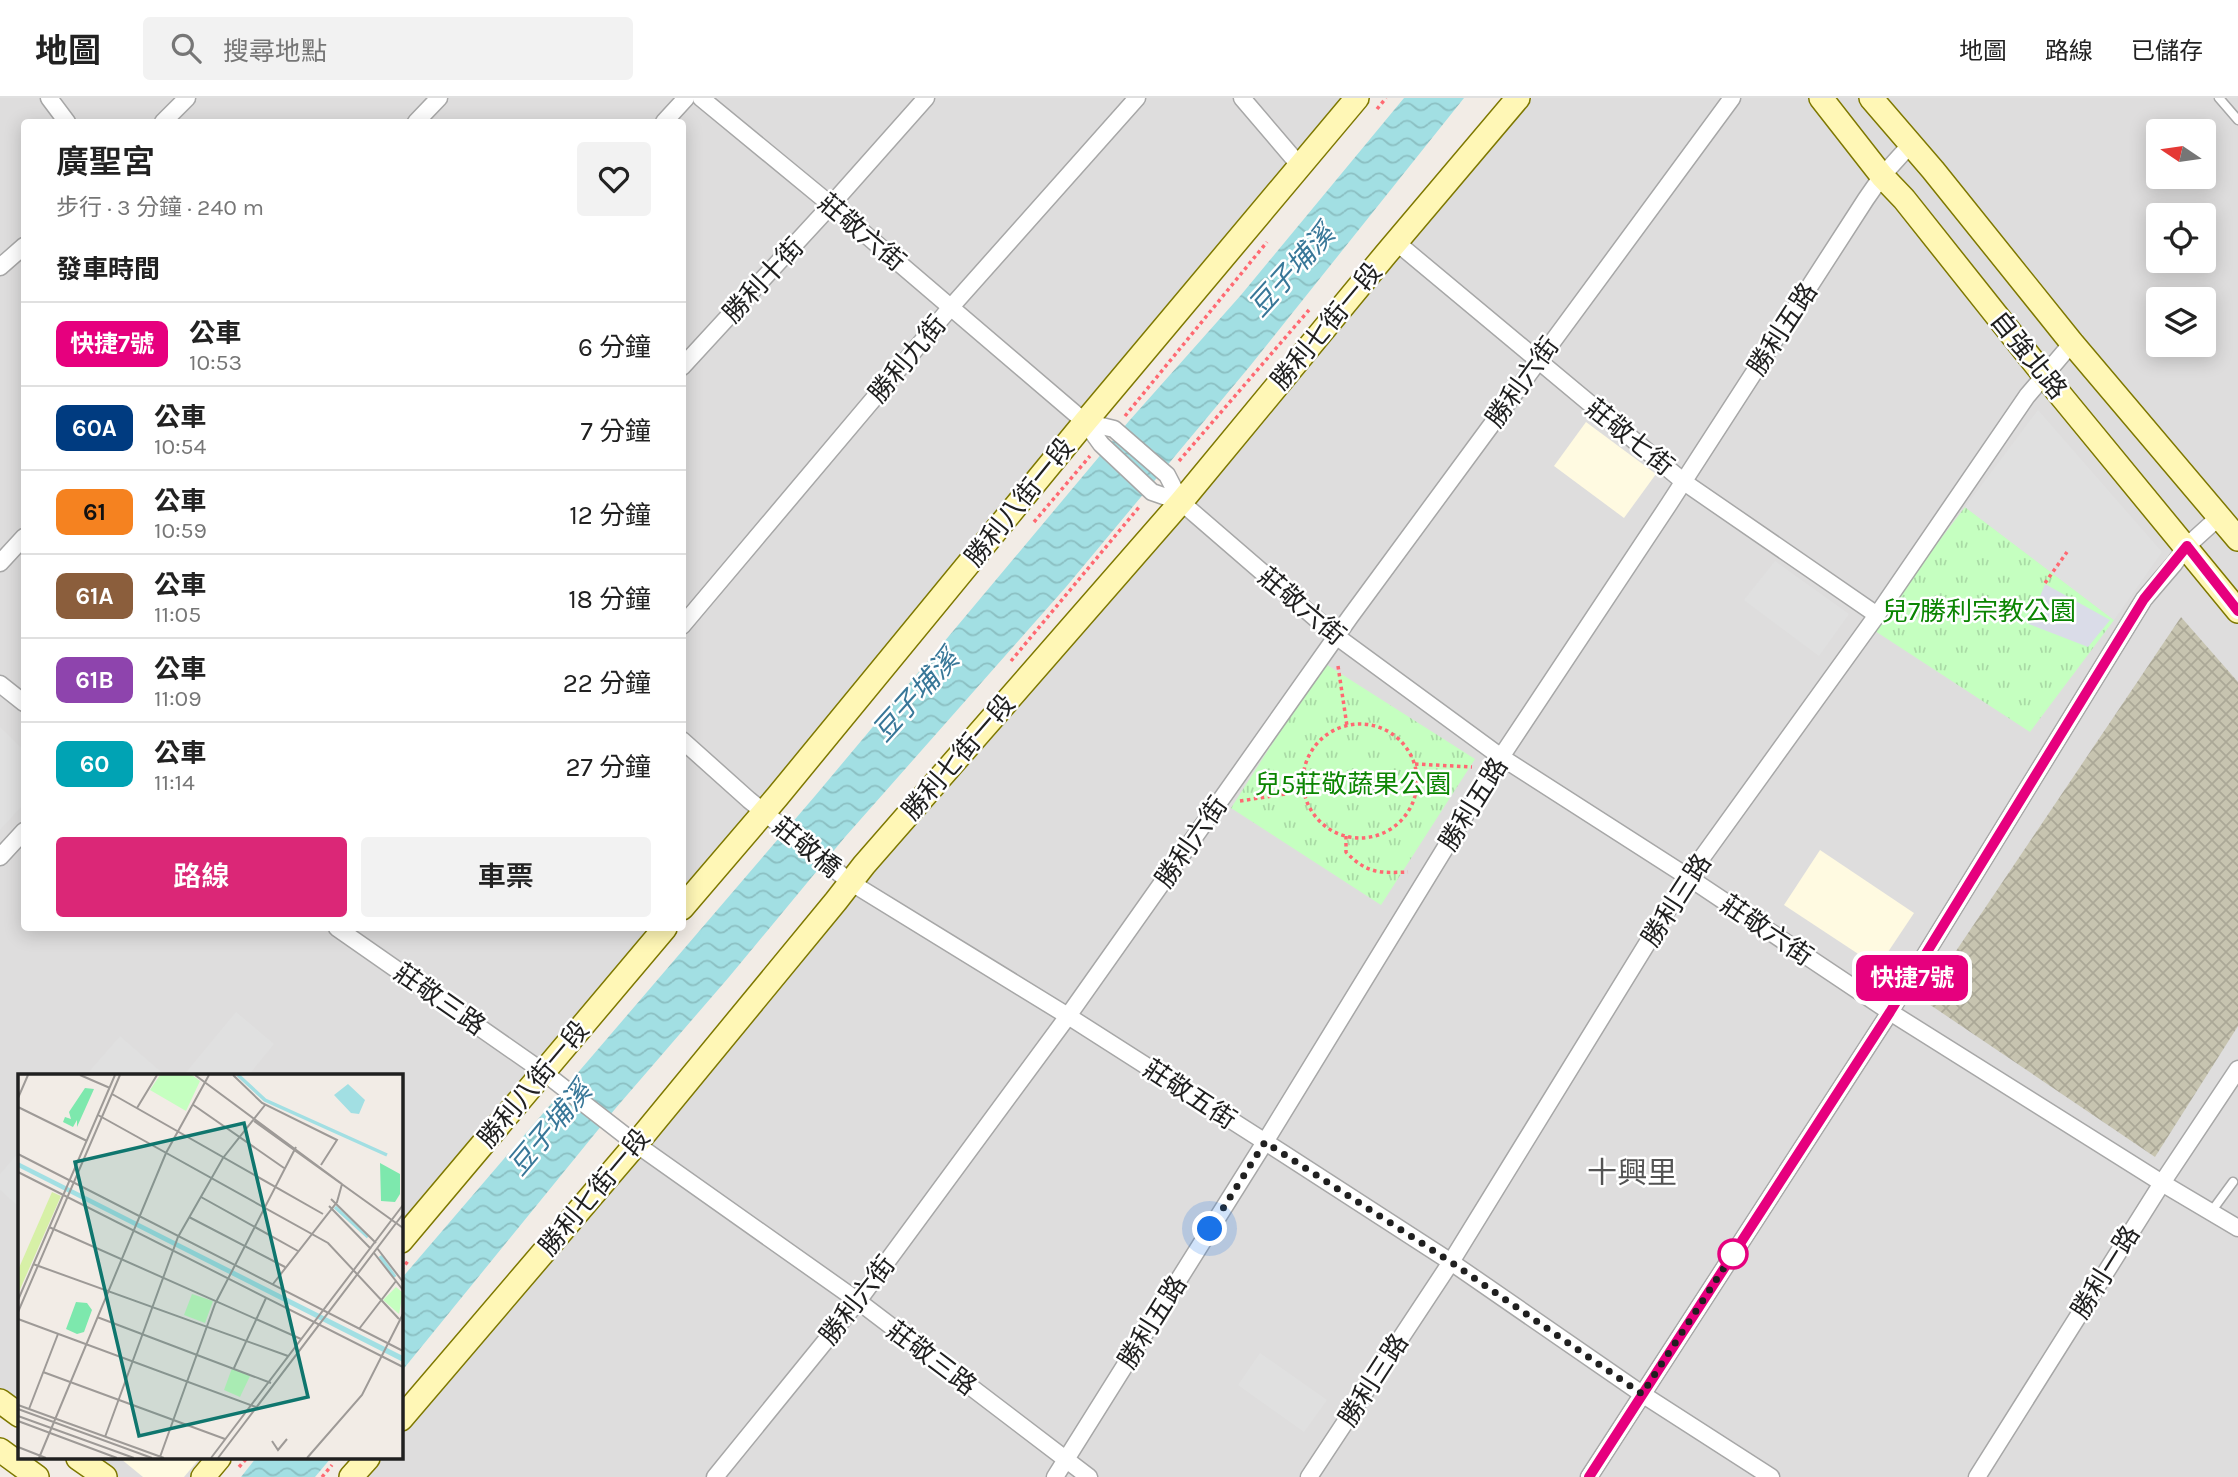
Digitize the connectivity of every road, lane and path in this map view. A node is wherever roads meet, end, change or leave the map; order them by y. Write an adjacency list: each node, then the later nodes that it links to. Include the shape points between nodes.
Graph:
1 (49, 98): 17 (street)
2 (187, 98): 18 (street)
3 (439, 98): 19 (street)
4 (686, 98): 20 (street)
5 (701, 98): 25 (street, 莊敬六街)
6 (926, 98): 25 (street, 勝利十街)
7 (1137, 98): 30 (street, 勝利九街)
8 (1242, 98): 23 (street)
9 (1357, 98): 23 (street, 勝利八街一段)
10 (1386, 98): 16 (path)
11 (1518, 98): 27 (street, 勝利七街一段)
12 (1732, 98): 32 (street, 勝利六街)
13 (1821, 98): 24 (street, 自強北路)
14 (1871, 98): 22 (street, 自強北路)
15 (2219, 98): 21 (lane)
16 (1369, 118)
17 (65, 119)
18 (166, 119)
19 (419, 119)
20 (667, 119)
21 (2238, 120)
22 (1910, 145): 24 (street, 勝利五路); 31 (street, 自強北路)
23 (1300, 166): 35 (street, 勝利八街一段)
24 (1882, 176): 34 (street, 自強北路); 37 (street, 勝利五路)
25 (831, 205): 30 (street, 莊敬六街); 33 (street, 勝利十街)
26 (1270, 238): 36 (path)
27 (1396, 242): 32 (street, 莊敬七街); 38 (street, 勝利七街一段)
28 (21, 249): 29 (street)
29 (0, 267)
30 (951, 307): 35 (street, 莊敬六街); 48 (street, 勝利九街)
31 (2072, 343): 34 (street, 勝利三路); 39 (street, 自強北路)
32 (1536, 361): 37 (street, 莊敬七街); 49 (street, 勝利六街)
33 (686, 363)
34 (2044, 375): 42 (street, 自強北路); 47 (street, 勝利三路)
35 (1085, 422): 36 (street); 38 (street, via 1101,444 1152,492); 60 (street, 勝利八街一段)
36 (1119, 423): 38 (street, via 1167,475)
37 (1684, 482): 47 (street, 莊敬七街); 55 (street, 勝利五路)
38 (1181, 502): 49 (street, 莊敬六街); 66 (street, 勝利七街一段)
39 (2219, 517): 40 (street, 自強北路); 42 (street)
40 (2238, 539)
41 (21, 540): 44 (street)
42 (2187, 546): 46 (street, 自強北路); 70 (street, via 2144,599)
43 (2067, 552): 45 (path)
44 (0, 563)
45 (2045, 583)
46 (2238, 611)
47 (1877, 615): 65 (street, 勝利三路)
48 (686, 621)
49 (1336, 636): 55 (street, 莊敬六街); 59 (street, 勝利六街)
50 (1337, 659): 53 (path)
51 (0, 684): 52 (street)
52 (21, 701)
53 (1347, 726): 56 (path, via 1375,725 1393,733); 58 (path, via 1321,738 1310,754)
54 (686, 744): 60 (street)
55 (1501, 757): 65 (street, 莊敬六街); 74 (street, 勝利五路)
56 (1415, 764): 57 (path); 62 (path, via 1414,801 1405,817 1374,836)
57 (1472, 767)
58 (1304, 791): 59 (path); 62 (path, via 1310,809 1322,823)
59 (1217, 805): 71 (street, 勝利六街)
60 (764, 813): 66 (street, 莊敬橋); 67 (street, 勝利八街一段)
61 (21, 834): 63 (street)
62 (1346, 836): 64 (path, via 1346,852 1360,866 1386,873)
63 (0, 857)
64 (1409, 872)
65 (1688, 877): 70 (street, 莊敬六街); 81 (street, 勝利三路)
66 (850, 882): 71 (street, 莊敬五街); 75 (street, 勝利七街一段)
67 (686, 903)
68 (341, 931): 73 (street, 莊敬三路)
69 (663, 931): 73 (street, 勝利八街一段)
70 (1890, 1012): 77 (street, 莊敬六街); 83 (street)
71 (1068, 1016): 74 (street, 莊敬五街); 82 (street, 勝利六街)
72 (2238, 1069): 77 (street, 勝利一路)
73 (542, 1071): 75 (street, 莊敬三路); 80 (street, 勝利八街一段)
74 (1265, 1142): 81 (street, 莊敬五街); 91 (street, 勝利五路)
75 (636, 1144): 82 (street, 莊敬三路); 86 (street, 勝利七街一段)
76 (2233, 1182): 78 (lane)
77 (2161, 1183): 78 (street, 莊敬六街); 102 (street, 勝利一路)
78 (2211, 1212): 79 (street, 莊敬六街)
79 (2238, 1228)
80 (402, 1240)
81 (1451, 1262): 83 (street, 莊敬五街); 99 (street, 勝利三路)
82 (858, 1301): 91 (street, 莊敬三路); 96 (street, 勝利六街)
83 (1642, 1394): 100 (street); 101 (street, 莊敬五街)
84 (0, 1401): 85 (street)
85 (18, 1414)
86 (402, 1418)
87 (0, 1450): 92 (street)
88 (81, 1460): 93 (street)
89 (217, 1460): 94 (street)
90 (366, 1460): 95 (street)
91 (1066, 1461): 97 (street, 勝利五路); 98 (street, 莊敬三路)
92 (37, 1477)
93 (105, 1477)
94 (203, 1477)
95 (351, 1477)
96 (715, 1477)
97 (1055, 1477)
98 (1088, 1477)
99 (1309, 1477)
100 (1589, 1477)
101 (1771, 1477)
102 (1977, 1477)

